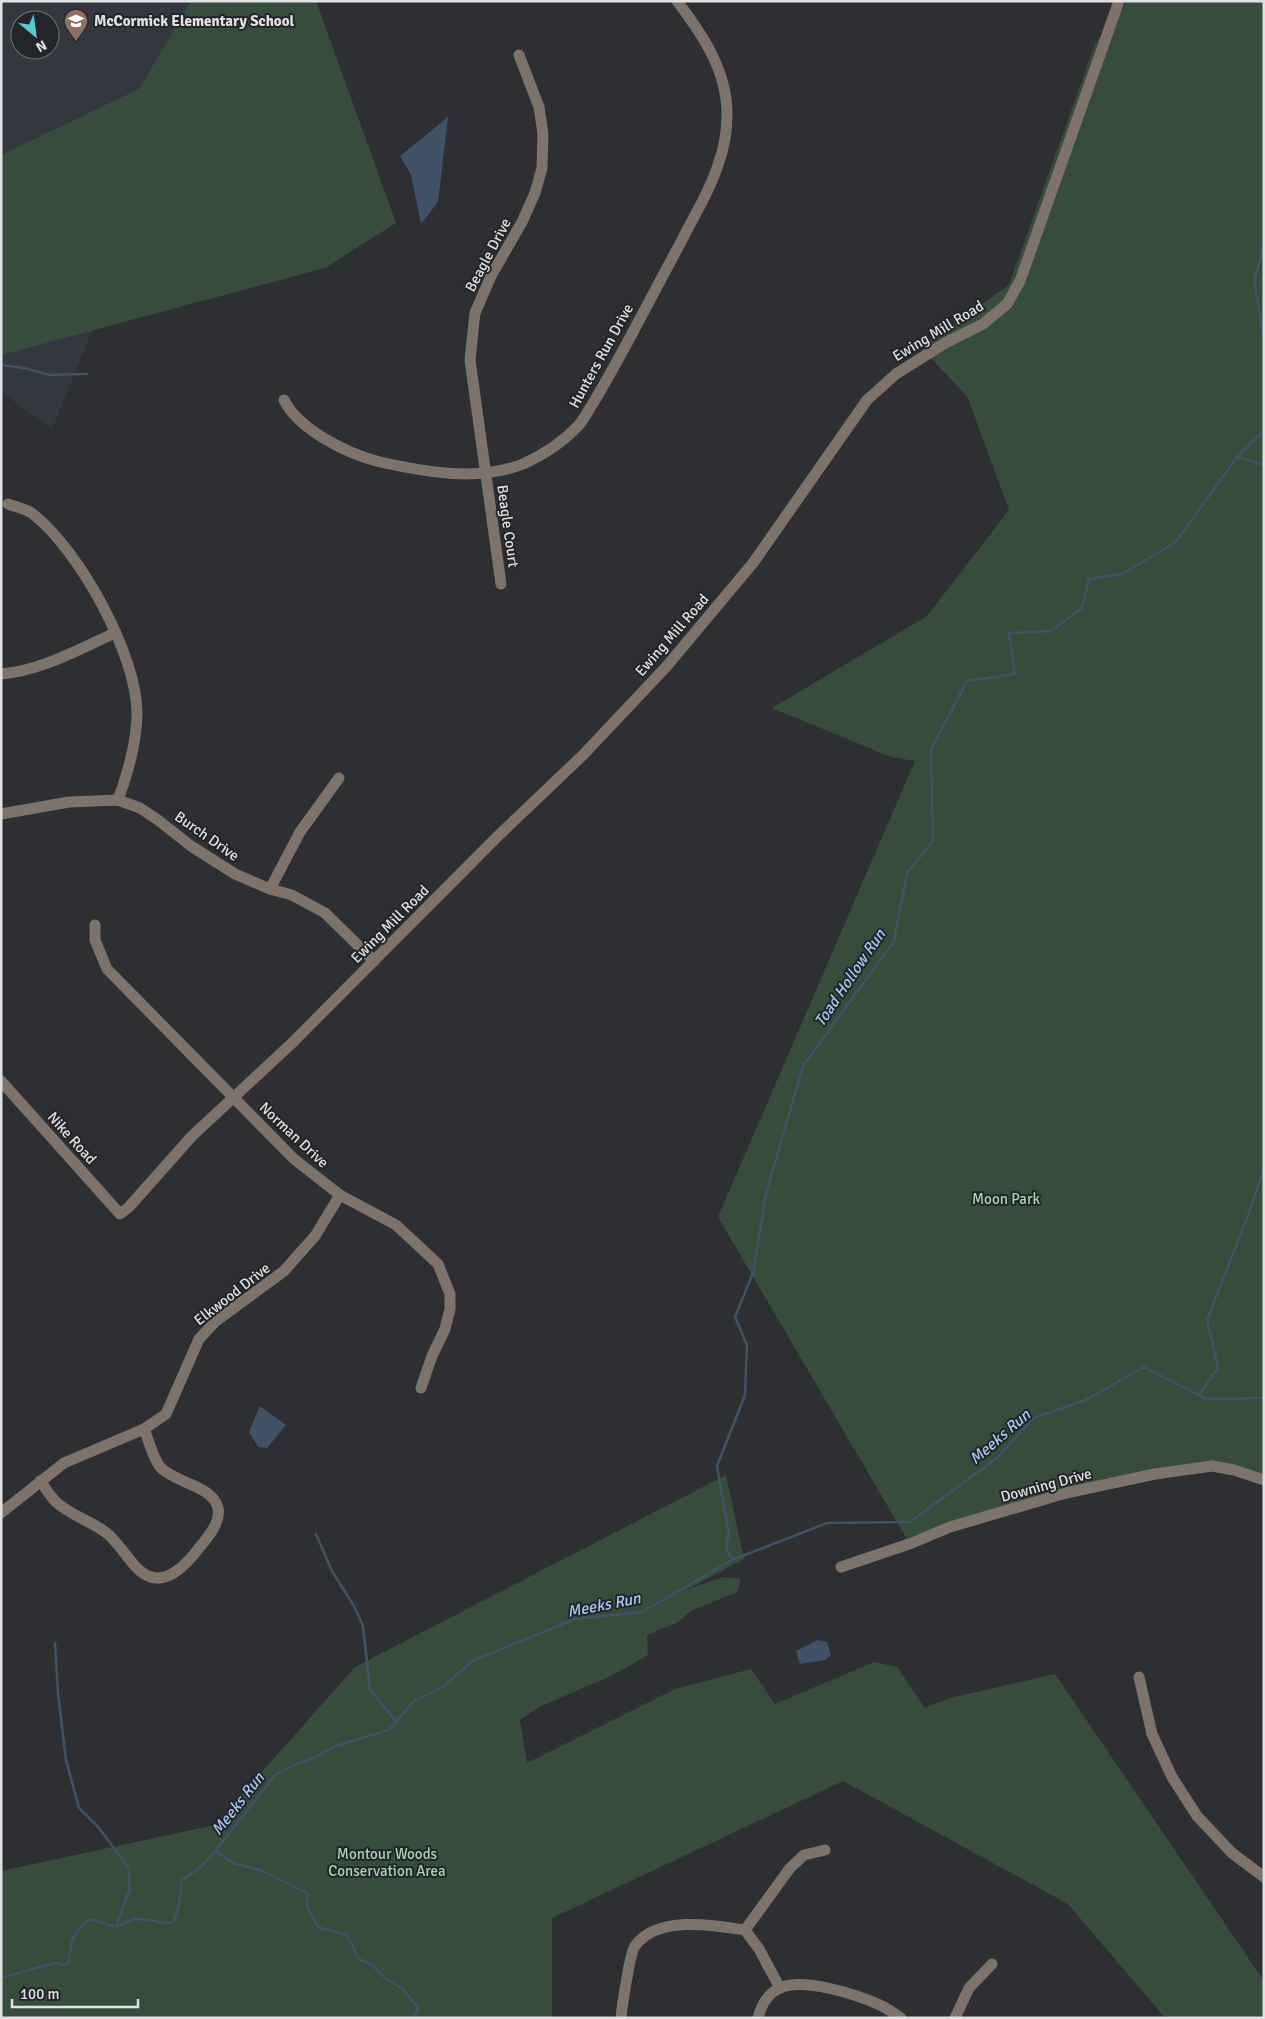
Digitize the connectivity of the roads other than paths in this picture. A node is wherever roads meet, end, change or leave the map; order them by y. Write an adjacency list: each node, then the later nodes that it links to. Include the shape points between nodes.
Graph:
1 (677, 1): 5 (street, Hunters Run Drive, via 712,53 724,88 725,134 713,179 580,424 553,447 524,463)
2 (1119, 1): 15 (street, Ewing Mill Road, via 1020,281 1006,304 983,324 896,374 867,400 753,563 666,666 583,755)
3 (520, 56): 5 (street, Beagle Drive, via 539,107 543,134 542,168 522,222 475,312 470,360)
4 (284, 400): 5 (street, Hunters Run Drive, via 288,408 322,439 374,460 416,470)
5 (485, 473): 7 (street, Beagle Court)
6 (8, 504): 8 (street, via 32,513 71,556)
7 (501, 584)
8 (115, 633): 9 (street, via 55,659 18,672); 11 (street, via 127,662 137,714 131,762)
9 (1, 674)
10 (339, 778): 13 (street, via 300,832)
11 (118, 800): 12 (street, Burch Drive, via 69,802); 13 (street, Burch Drive, via 146,812 236,874)
12 (1, 814)
13 (270, 889): 15 (street, Burch Drive, via 292,895 325,913)
14 (94, 925): 17 (street, Norman Drive, via 95,940 107,969)
15 (374, 961): 17 (street, Ewing Mill Road)
16 (1, 1081): 19 (street, Nike Road)
17 (233, 1098): 18 (street, Norman Drive, via 294,1159); 19 (street, Ewing Mill Road, via 192,1136)
18 (340, 1196): 20 (street, Norman Drive, via 396,1225 438,1264 450,1294 450,1309); 21 (street, Elkwood Drive, via 315,1236 284,1271 216,1321 199,1339 166,1414)
19 (120, 1214)
20 (421, 1388)
21 (144, 1429): 23 (street, Elkwood Drive, via 64,1463); 23 (street, via 159,1466 172,1477 208,1492 216,1500 219,1510 213,1530 175,1574 166,1578 147,1576 109,1535 57,1502)
22 (1264, 1480): 25 (street, Downing Drive, via 1212,1466 1155,1474 1066,1493 959,1524)
23 (40, 1481): 24 (street, Elkwood Drive)
24 (1, 1513)
25 (841, 1567)
26 (1138, 1677): 28 (street, via 1152,1734 1172,1777 1197,1816 1232,1853)
27 (825, 1850): 29 (street, via 804,1855 790,1868)
28 (1264, 1877)
29 (745, 1930): 31 (street, via 760,1949); 32 (street, via 704,1924 661,1928 646,1936 634,1947)
30 (992, 1964): 35 (street, via 970,1988)
31 (780, 1988): 33 (street, via 766,1999); 34 (street, via 802,1984 823,1987 882,2006)
32 (621, 2018)
33 (758, 2018)
34 (901, 2018)
35 (955, 2018)

